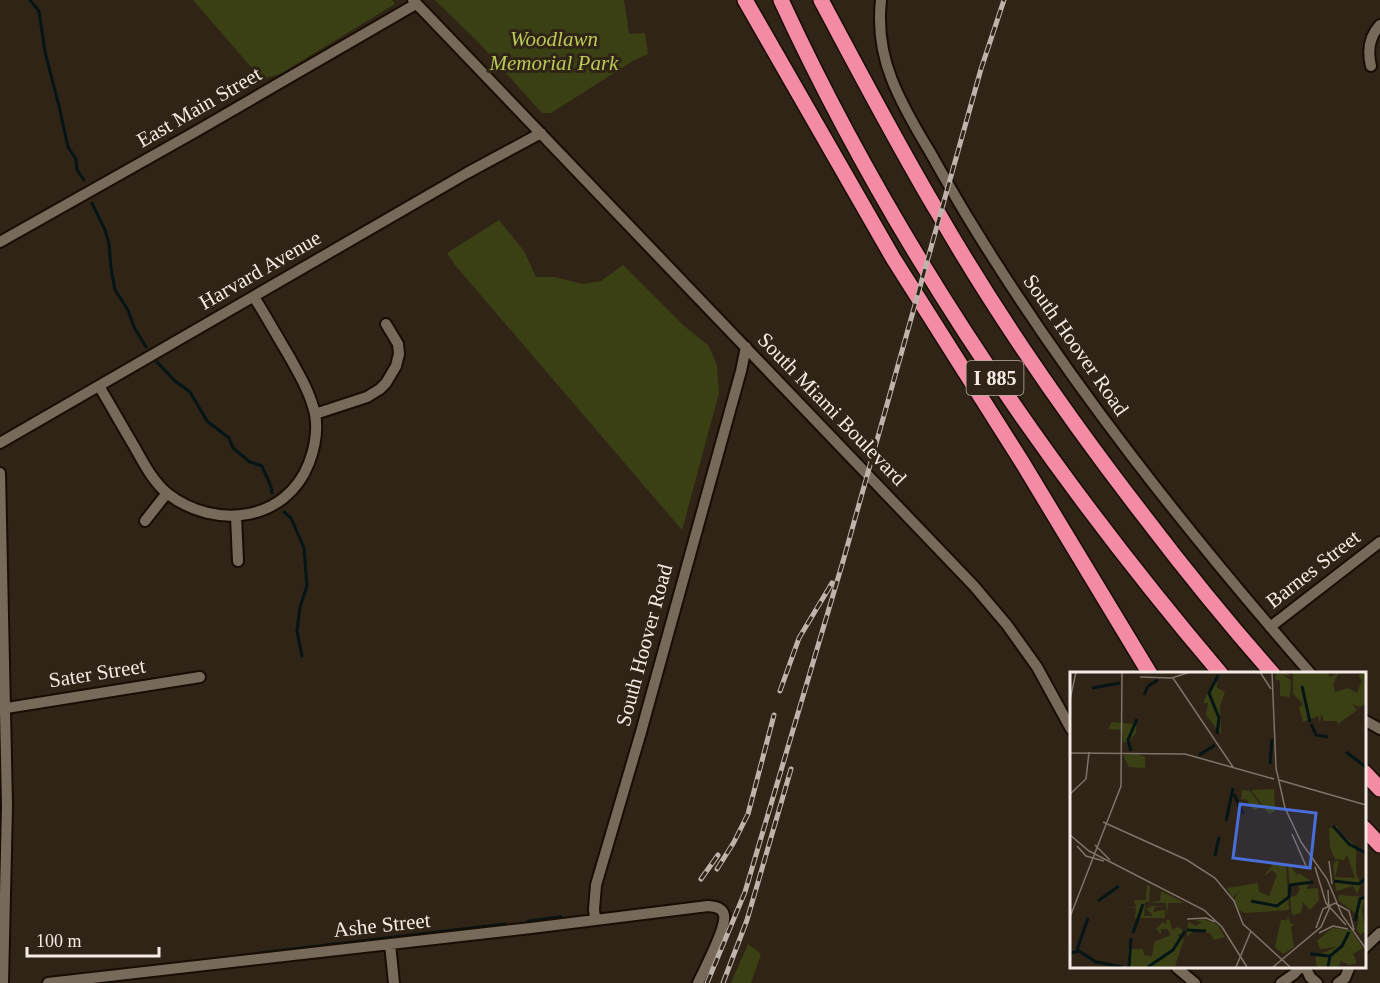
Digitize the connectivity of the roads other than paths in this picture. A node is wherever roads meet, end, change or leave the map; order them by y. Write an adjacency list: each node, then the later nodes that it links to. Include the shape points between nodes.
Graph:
1 (745, 0): 27 (highway, via 893,258)
2 (774, 0): 9 (highway)
3 (781, 0): 9 (highway, I 885)
4 (821, 0): 12 (highway, I 885)
5 (833, 0): 12 (highway)
6 (880, 0): 26 (street, South Hoover Road, via 880,35 892,80 918,133 999,269 1103,417)
7 (415, 2): 11 (street, South Miami Boulevard); 13 (street, East Main Street)
8 (1380, 25): 10 (street, via 1368,48)
9 (807, 56): 28 (highway, I 885, via 863,163 990,370 1083,502)
10 (1371, 66)
11 (541, 133): 14 (street, Harvard Avenue); 16 (street, South Miami Boulevard)
12 (898, 144): 29 (highway, I 885, via 979,281 1068,414 1164,542)
13 (0, 242)
14 (254, 297): 17 (street, Harvard Avenue); 18 (street, via 303,381)
15 (386, 324): 18 (street, via 398,344 399,354 386,383 367,397)
16 (746, 347): 34 (street, South Miami Boulevard, via 992,606 1037,667); 40 (street, South Hoover Road, via 596,885)
17 (99, 386): 19 (street, Harvard Avenue); 21 (street, via 143,463)
18 (315, 414): 22 (street, via 313,451 305,474 294,489 270,507)
19 (0, 443)
20 (0, 473): 32 (street)
21 (167, 493): 22 (street, via 193,508); 23 (street)
22 (236, 516): 25 (street)
23 (145, 521)
24 (1380, 542): 26 (street, Barnes Street)
25 (238, 561)
26 (1270, 627): 30 (street, South Hoover Road)
27 (1149, 672)
28 (1219, 672)
29 (1271, 672)
30 (1309, 672)
31 (200, 677): 32 (street, Sater Street)
32 (3, 709): 51 (street, via 7,806)
33 (1365, 721): 35 (street)
34 (1070, 727)
35 (1380, 729)
36 (1365, 773): 37 (highway)
37 (1380, 789)
38 (1365, 829): 39 (highway)
39 (1380, 845)
40 (595, 919): 43 (street, Ashe Street); 54 (street, Ashe Street, via 708,906 720,909 724,920)
41 (1380, 932): 42 (street); 44 (street)
42 (1365, 937)
43 (390, 944): 52 (street, Ashe Street); 53 (street)
44 (1365, 947)
45 (1176, 968): 55 (street)
46 (1177, 968): 56 (street)
47 (1177, 968): 57 (street)
48 (1301, 968): 58 (street)
49 (1304, 968): 59 (street)
50 (1350, 968): 60 (street)
51 (3, 983)
52 (48, 983)
53 (394, 983)
54 (698, 983)
55 (1181, 983)
56 (1187, 983)
57 (1195, 983)
58 (1281, 983)
59 (1317, 983)
60 (1338, 983)

